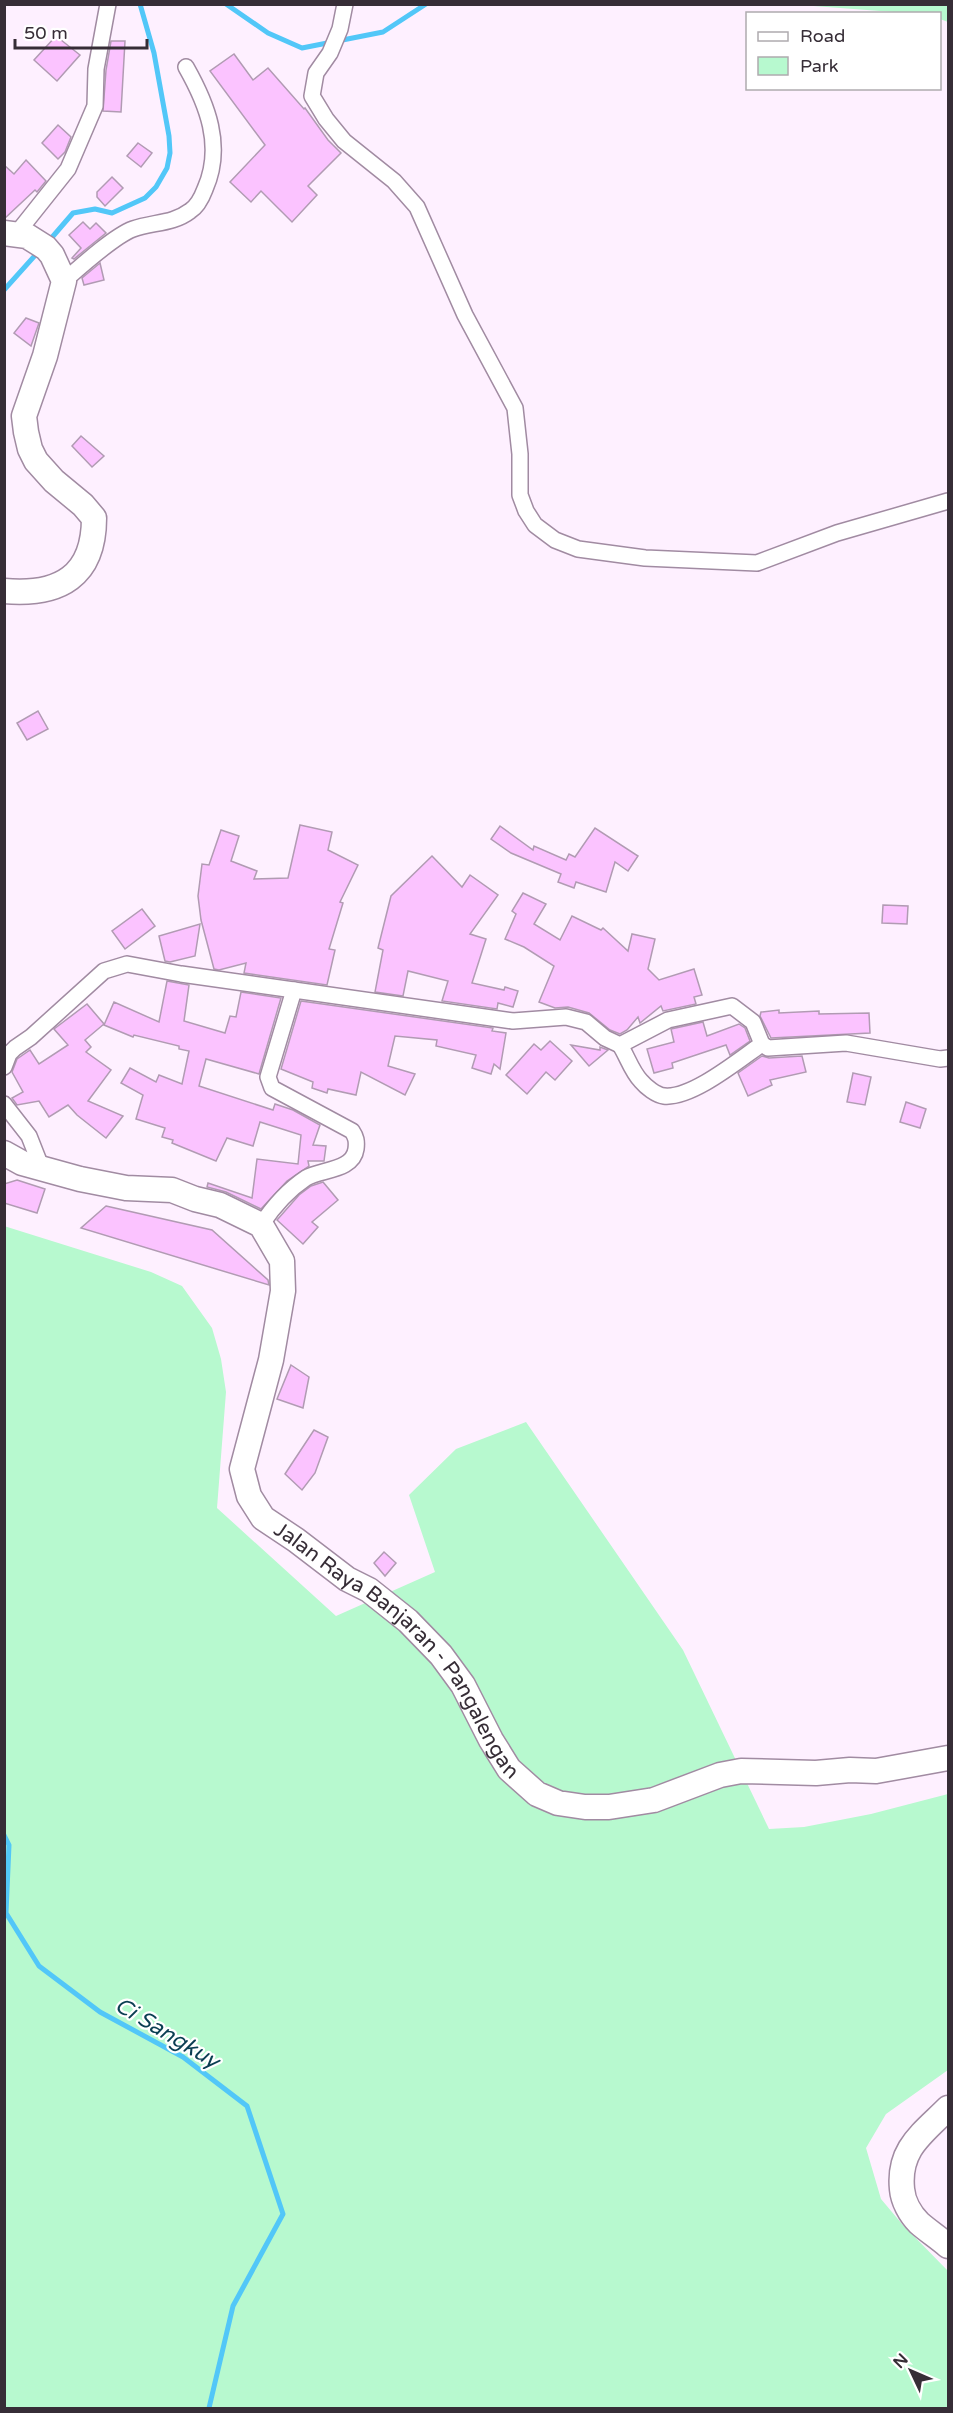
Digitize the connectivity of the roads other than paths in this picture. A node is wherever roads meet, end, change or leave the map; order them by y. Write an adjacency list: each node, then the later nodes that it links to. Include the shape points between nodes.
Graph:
1 (108, 4): 4 (street, via 96,69 94,106 68,169)
2 (345, 4): 6 (street, via 330,53 316,73 312,96 344,141 394,181 417,207 465,315 515,408 520,495 526,511 545,534 578,549 645,558 757,563 837,533)
3 (186, 67): 5 (street, via 212,124 214,165 201,200 180,217 122,235)
4 (11, 233): 5 (main road, via 27,236 46,248)
5 (64, 281): 7 (main road, via 45,356 24,416 36,461 94,518 94,540 86,562 55,587)
6 (948, 501)
7 (4, 591)
8 (294, 990): 10 (street, via 513,1021 566,1017 586,1022); 12 (street, via 127,963 104,971 15,1048); 16 (street, via 268,1077 272,1088 352,1131 357,1140 355,1154 348,1162 307,1177 276,1203)
9 (762, 1044): 10 (street, via 753,1022 732,1006 668,1020); 10 (street, via 713,1079 686,1092 664,1096 639,1080); 11 (street, via 774,1049 846,1043)
10 (620, 1045)
11 (948, 1058)
12 (4, 1066)
13 (4, 1104): 15 (street, via 29,1137)
14 (4, 1153): 15 (main road)
15 (42, 1169): 16 (main road, via 126,1188 172,1190 233,1210)
16 (261, 1225): 17 (main road, Jalan Raya Banjaran - Pangalengan, via 282,1260 283,1290 271,1360 242,1469 249,1496 263,1518 347,1579 369,1590 408,1621 441,1655 463,1685 509,1769 537,1794 558,1803 609,1808 654,1800 741,1771 876,1771)
17 (948, 1758)
18 (948, 2108): 19 (main road, via 905,2153 900,2172 910,2212)
19 (948, 2246)

